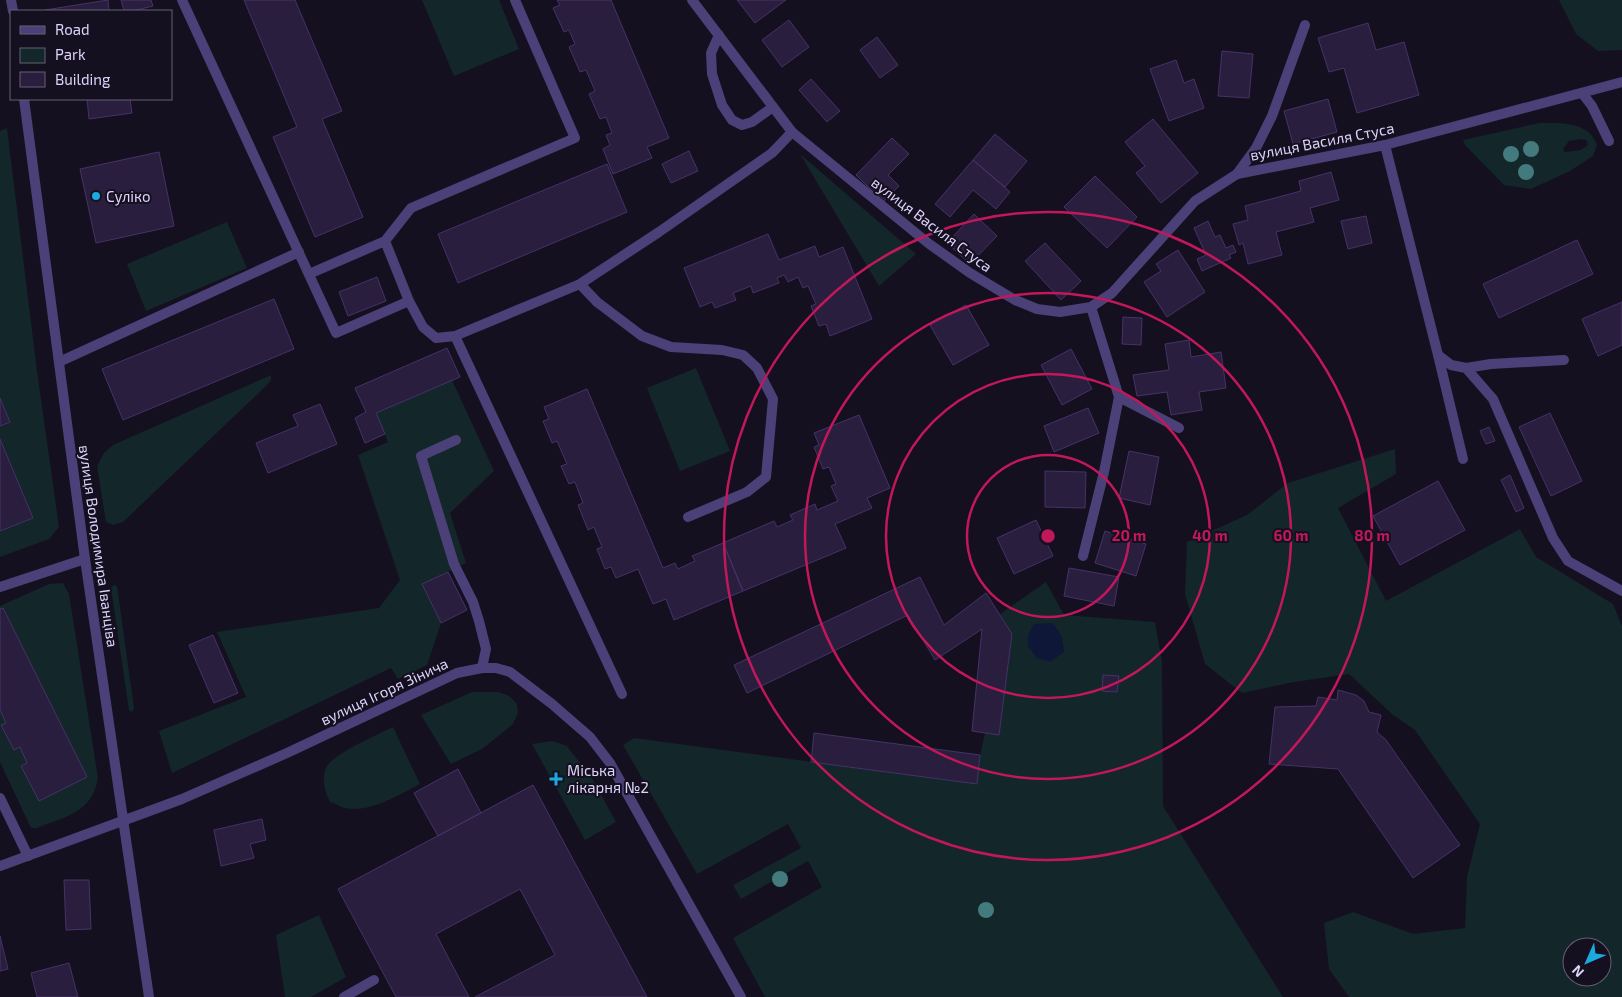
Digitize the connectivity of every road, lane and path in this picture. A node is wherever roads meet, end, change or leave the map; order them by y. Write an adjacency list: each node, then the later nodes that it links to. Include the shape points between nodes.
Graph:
1 (182, 0): 15 (street)
2 (515, 0): 14 (street, via 575,138 411,208)
3 (692, 0): 5 (street, вулиця Василя Стуса)
4 (1306, 25): 13 (street, via 1272,116 1256,148)
5 (719, 35): 9 (street, вулиця Василя Стуса); 9 (street, via 711,53 712,74 722,105 732,120 742,125)
6 (1620, 82): 7 (street, вулиця Василя Стуса)
7 (1582, 93): 11 (street); 12 (street, вулиця Василя Стуса)
8 (24, 100): 23 (street, вулиця Володимира Іванціва)
9 (773, 108): 10 (street, вулиця Василя Стуса)
10 (792, 132): 17 (street, via 772,153); 19 (street, вулиця Василя Стуса, via 928,244 991,287 1037,309 1060,312)
11 (1609, 141)
12 (1384, 145): 13 (street, вулиця Василя Стуса); 21 (street)
13 (1237, 174): 19 (street, вулиця Василя Стуса, via 1195,201 1112,292)
14 (385, 241): 16 (street); 18 (street)
15 (299, 252): 16 (street); 23 (street)
16 (308, 274): 18 (street, via 336,333)
17 (580, 284): 20 (street); 29 (street, via 597,302 642,336 671,347 722,350 743,356 757,368 773,399 766,477 747,492)
18 (409, 301): 20 (street, via 423,327 436,338)
19 (1091, 307): 25 (street)
20 (455, 336): 35 (street)
21 (1438, 355): 24 (street, via 1451,365); 28 (street)
22 (1564, 360): 24 (street)
23 (59, 362): 31 (street, вулиця Володимира Іванціва)
24 (1466, 368): 33 (street, via 1493,400 1553,538 1568,562)
25 (1119, 397): 26 (street); 30 (street)
26 (1180, 428)
27 (456, 440): 34 (street, via 421,456 454,564 480,621 486,649)
28 (1463, 459)
29 (688, 517)
30 (1083, 556)
31 (85, 559): 32 (street); 37 (street, вулиця Володимира Іванціва)
32 (0, 587)
33 (1622, 591)
34 (482, 668): 37 (street, вулиця Ігоря Зінича, via 457,673 287,754); 43 (street, вулиця Ігоря Зінича, via 510,672 590,737 610,763)
35 (622, 694)
36 (0, 798): 38 (street)
37 (123, 822): 38 (street, вулиця Ігоря Зінича); 41 (street, вулиця Володимира Іванціва)
38 (28, 856): 39 (street, вулиця Ігоря Зінича)
39 (0, 866)
40 (374, 980): 42 (street)
41 (148, 997)
42 (344, 997)
43 (740, 997)

